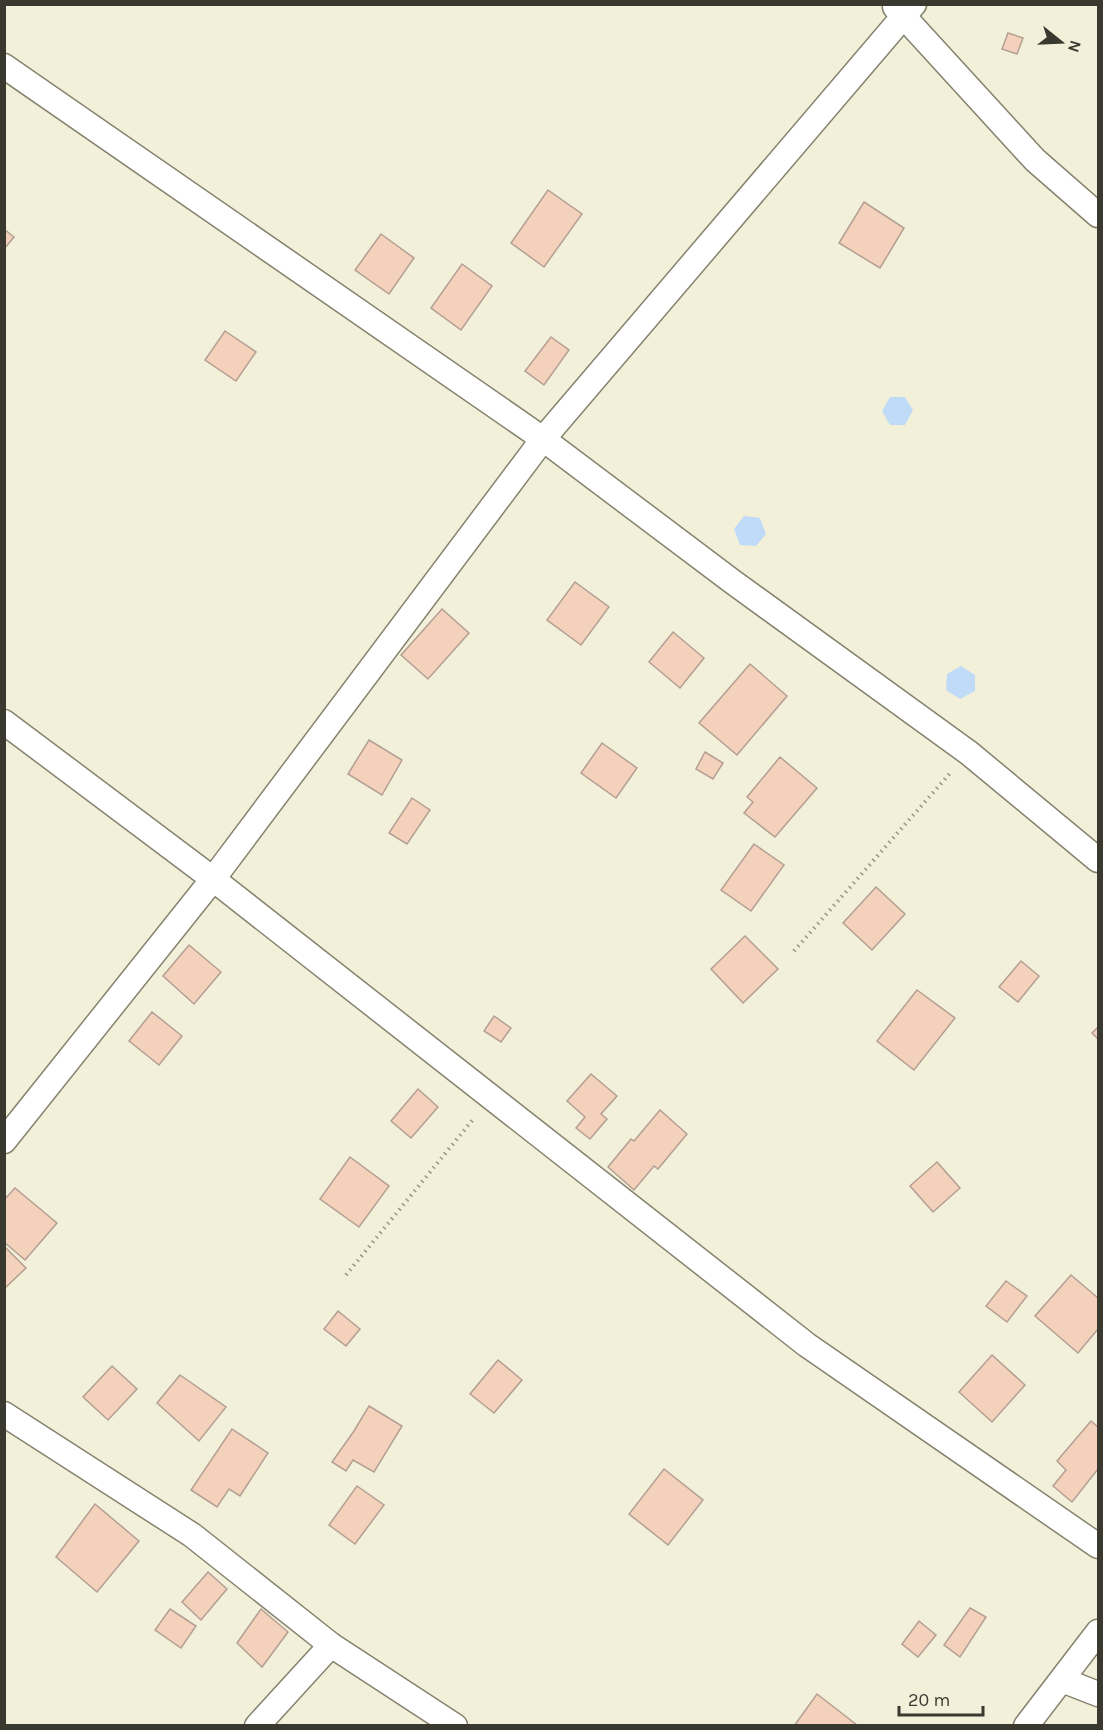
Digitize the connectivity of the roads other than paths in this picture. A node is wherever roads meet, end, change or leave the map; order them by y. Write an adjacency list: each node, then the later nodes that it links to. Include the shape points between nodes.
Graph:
1 (903, 9): 3 (street, via 1035,160); 4 (street)
2 (4, 66): 4 (street)
3 (1098, 215)
4 (543, 439): 6 (street, via 969,753); 7 (street)
5 (4, 722): 7 (street)
6 (1098, 860)
7 (213, 879): 8 (street); 10 (street, via 807,1345)
8 (4, 1141)
9 (4, 1414): 12 (street, via 192,1535)
10 (1098, 1546)
11 (1098, 1632): 13 (street)
12 (331, 1645): 15 (street); 16 (street)
13 (1062, 1680): 14 (street); 17 (street)
14 (1098, 1694)
15 (257, 1725)
16 (455, 1725)
17 (1026, 1725)

